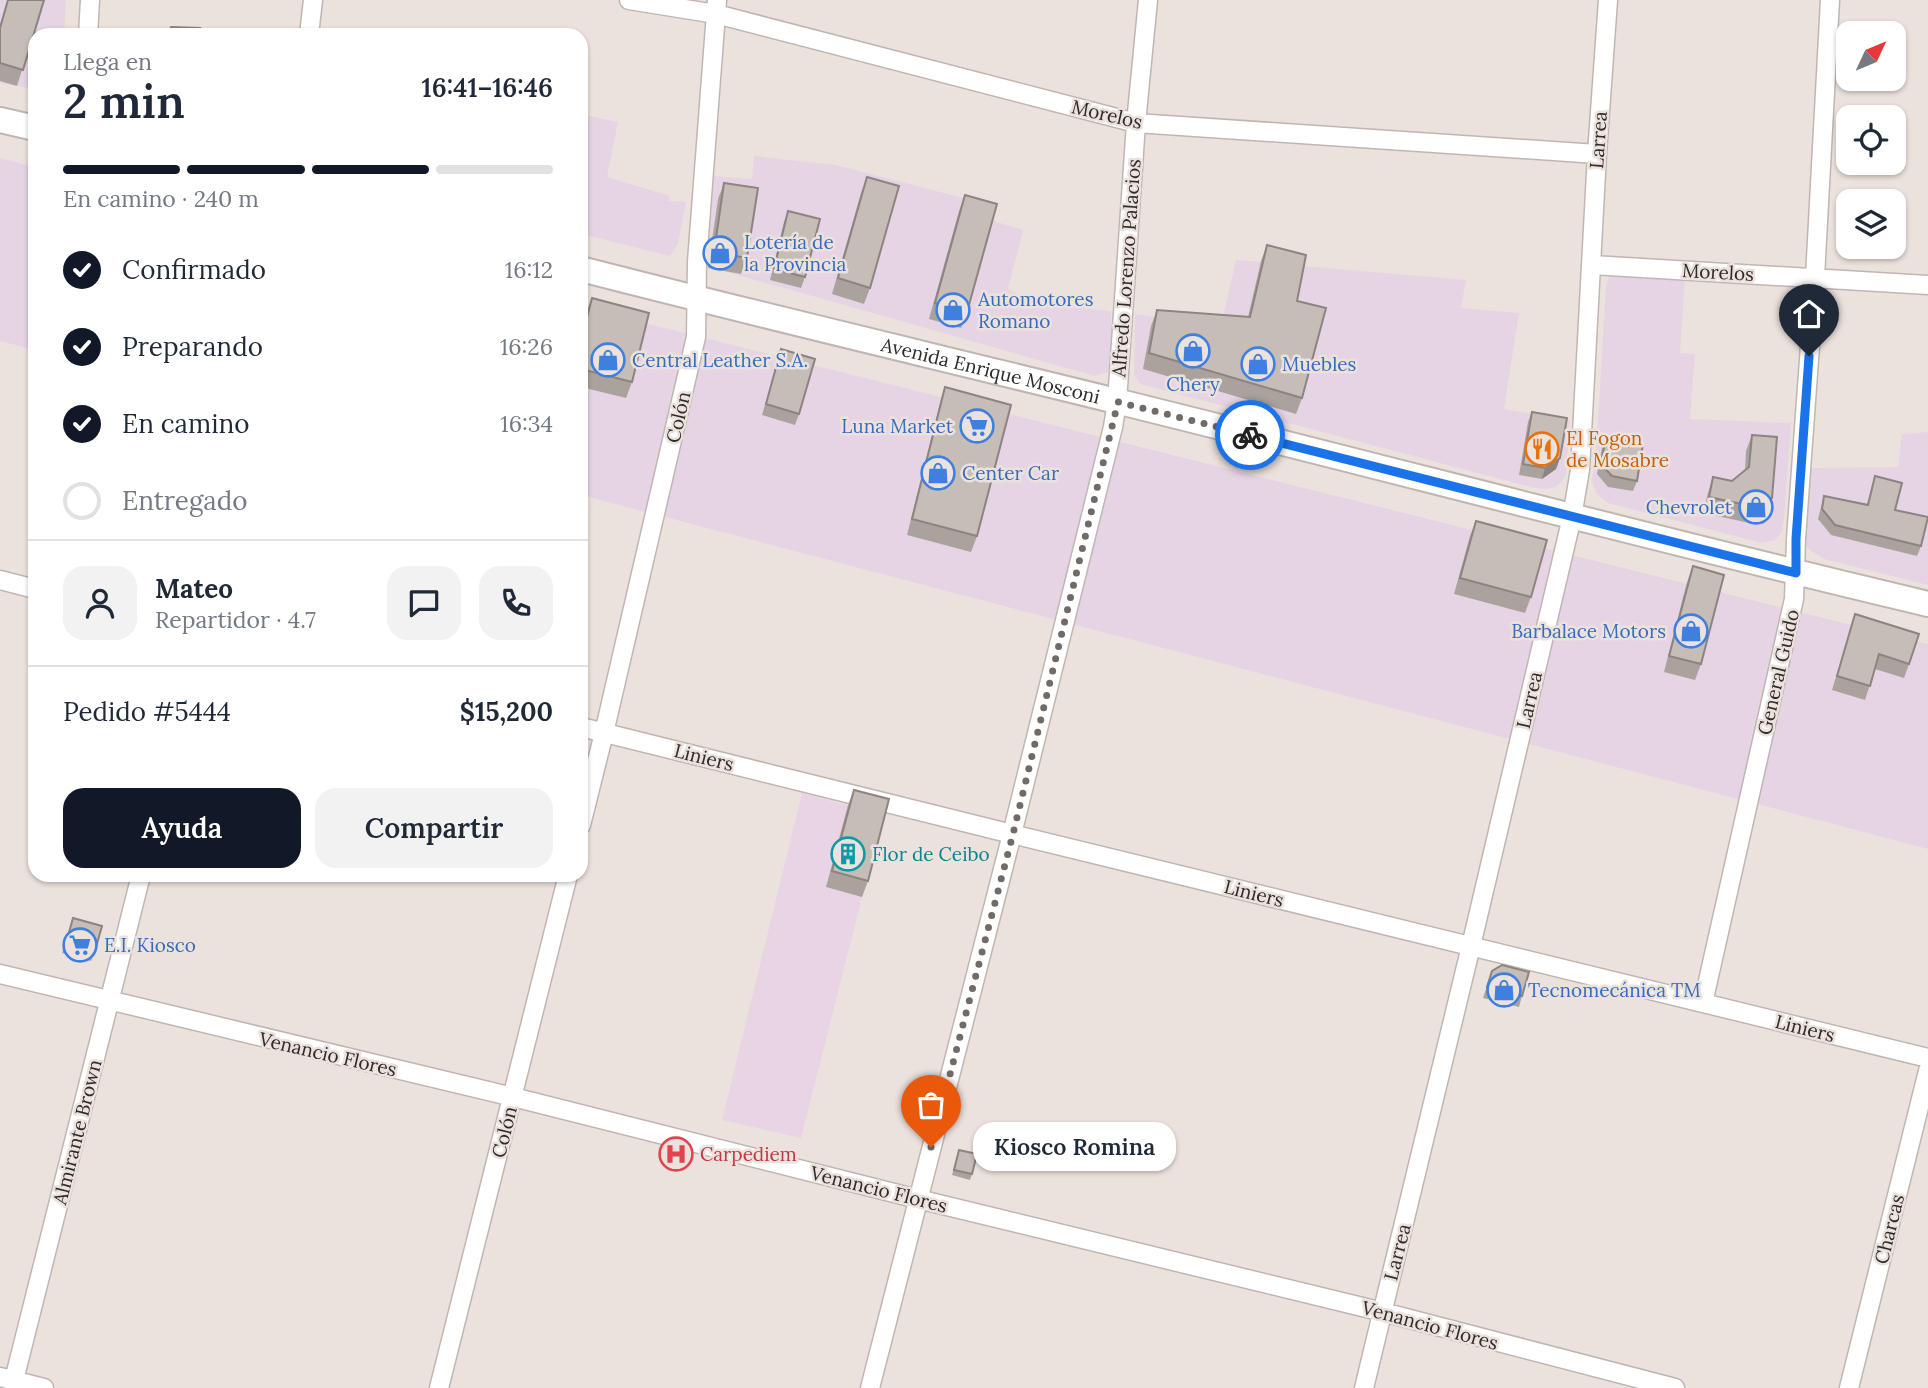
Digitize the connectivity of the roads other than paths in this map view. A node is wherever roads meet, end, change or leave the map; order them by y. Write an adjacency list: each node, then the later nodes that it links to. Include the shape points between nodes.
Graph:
1 (90, 0): 8 (street)
2 (313, 0): 9 (street)
3 (629, 0): 7 (street, Morelos)
4 (1148, 0): 11 (street, Alfredo Lorenzo Palacios)
5 (1608, 0): 13 (street, Larrea)
6 (1830, 0): 16 (street, General Guido)
7 (716, 7): 11 (street, Morelos); 18 (street, Colón)
8 (88, 28)
9 (310, 28)
10 (0, 120): 12 (main road)
11 (1136, 123): 13 (street, Morelos); 19 (street, Alfredo Lorenzo Palacios)
12 (28, 126)
13 (1597, 154): 14 (street, Larrea)
14 (1591, 265): 16 (street, Morelos); 20 (street, Larrea, via 1580,470)
15 (588, 271): 18 (main road, Avenida Enrique Mosconi)
16 (1815, 277): 17 (street, Morelos); 21 (street, General Guido)
17 (1928, 285)
18 (697, 299): 19 (main road, Avenida Enrique Mosconi); 26 (street, Colón, via 696,337)
19 (1118, 402): 20 (main road, Avenida Enrique Mosconi); 28 (street, Alfredo Lorenzo Palacios)
20 (1572, 517): 21 (main road, Avenida Enrique Mosconi); 31 (street, Larrea)
21 (1796, 573): 24 (main road, Avenida Enrique Mosconi); 34 (street, General Guido, via 1794,599)
22 (0, 580): 23 (street)
23 (28, 587)
24 (1928, 604)
25 (588, 728): 26 (street, Liniers)
26 (604, 733): 27 (street, Colón); 28 (street, Liniers)
27 (588, 797)
28 (1013, 834): 31 (street, Liniers); 38 (street, Alfredo Lorenzo Palacios)
29 (139, 882): 33 (street, Almirante Brown)
30 (566, 882): 37 (street, Colón)
31 (1471, 946): 34 (street, Liniers); 39 (street, Larrea)
32 (0, 974): 33 (street, Venancio Flores)
33 (110, 1002): 37 (street, Venancio Flores); 40 (street, Almirante Brown)
34 (1703, 1003): 35 (street, Liniers)
35 (1928, 1058)
36 (1928, 1071): 46 (street, Charcas)
37 (513, 1097): 38 (street, Venancio Flores); 42 (street, Colón)
38 (918, 1199): 39 (street, Venancio Flores); 43 (street, Alfredo Lorenzo Palacios)
39 (1383, 1312): 44 (street, Larrea); 45 (street, Venancio Flores)
40 (8, 1382): 41 (street)
41 (44, 1388)
42 (439, 1388)
43 (870, 1388)
44 (1364, 1388)
45 (1675, 1388)
46 (1849, 1388)

